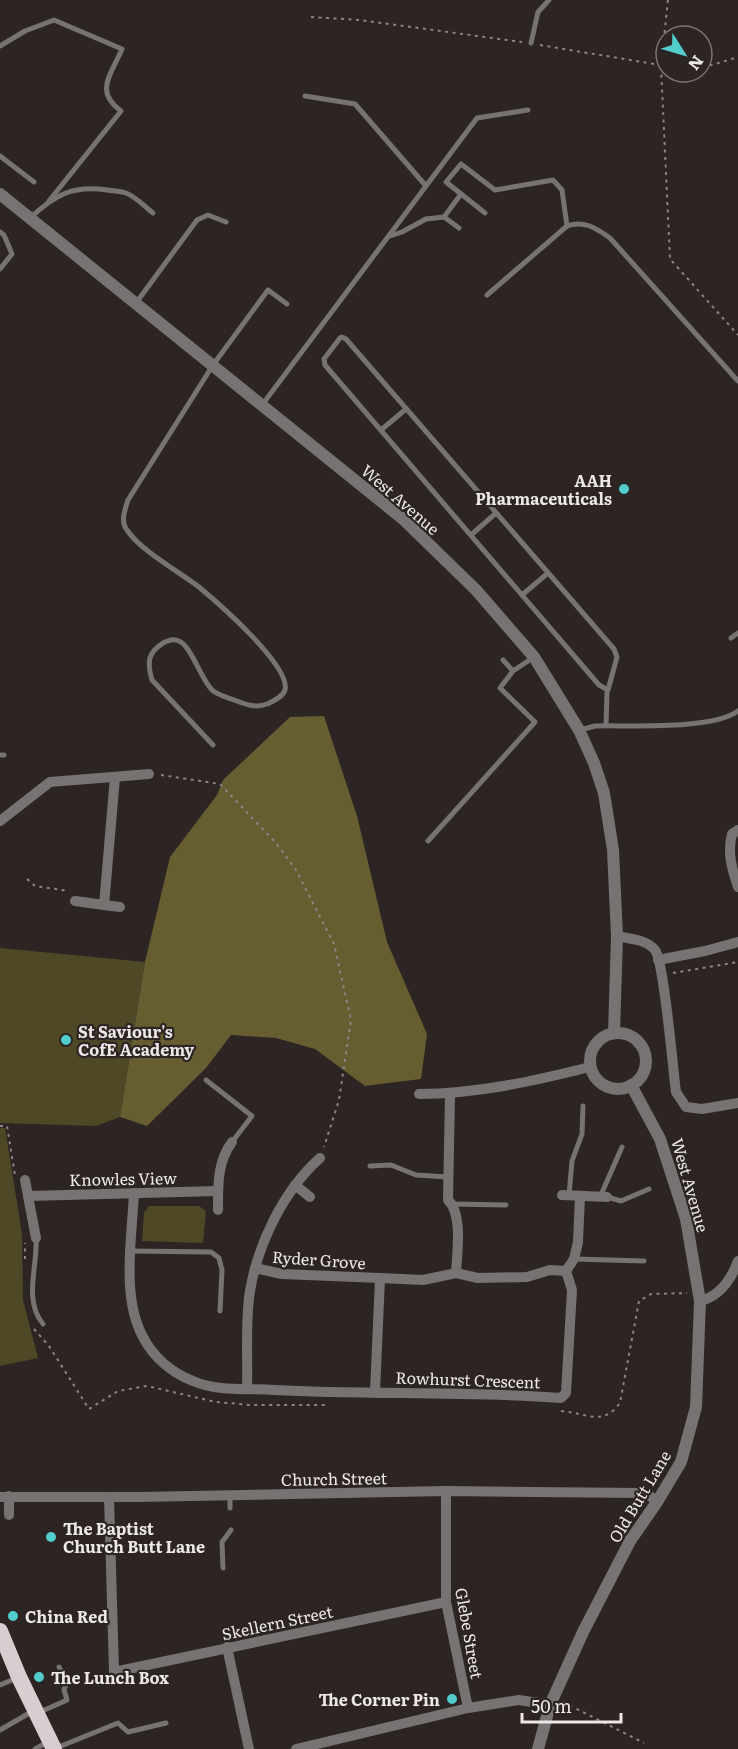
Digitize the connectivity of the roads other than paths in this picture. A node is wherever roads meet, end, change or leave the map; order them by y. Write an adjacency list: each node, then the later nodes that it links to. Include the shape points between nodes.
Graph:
1 (549, 0): 2 (lane, via 538,12)
2 (531, 43)
3 (0, 46): 11 (lane, via 54,20 122,49 106,86 110,104 121,111)
4 (305, 96): 8 (lane, via 355,104)
5 (528, 110): 8 (lane, via 477,118)
6 (0, 156): 7 (lane)
7 (34, 182)
8 (426, 186): 20 (lane)
9 (0, 194): 15 (street, West Avenue)
10 (461, 194): 13 (lane); 14 (lane); 17 (lane, via 447,182 461,164 495,190 553,180 562,190)
11 (49, 201): 12 (lane, via 62,194 95,189 125,193); 15 (lane)
12 (153, 213)
13 (485, 213)
14 (444, 217): 18 (lane); 20 (lane, via 426,219)
15 (30, 218): 23 (street, West Avenue)
16 (226, 222): 23 (lane, via 208,216 197,220)
17 (567, 226): 22 (lane); 26 (lane, via 588,225 610,238)
18 (459, 228)
19 (0, 232): 21 (lane, via 12,254)
20 (388, 236): 27 (lane)
21 (0, 268)
22 (488, 295)
23 (136, 303): 25 (street, West Avenue)
24 (286, 304): 25 (lane, via 268,290)
25 (213, 365): 27 (street, West Avenue); 43 (lane, via 128,500 122,519 138,543 200,588 265,649 284,678 282,694 262,706 250,706 213,692 185,645 178,640 170,640 154,651 149,669 152,680)
26 (738, 381)
27 (262, 405): 36 (street, West Avenue, via 403,519 476,590)
28 (406, 409): 29 (lane); 29 (lane, via 346,339 340,338 323,362); 30 (lane)
29 (381, 430): 31 (lane)
30 (496, 513): 31 (lane); 32 (lane)
31 (471, 535): 33 (lane)
32 (548, 573): 33 (lane); 39 (lane, via 614,649 617,657)
33 (522, 595): 39 (lane, via 599,685)
34 (738, 633): 35 (lane)
35 (730, 638)
36 (534, 657): 38 (lane); 42 (street, West Avenue)
37 (502, 660): 38 (lane)
38 (513, 671): 48 (lane, via 500,688 535,722)
39 (608, 690): 41 (lane)
40 (738, 711): 41 (lane, via 723,719 690,724)
41 (606, 725): 42 (lane)
42 (579, 730): 53 (street, West Avenue, via 604,793 613,850)
43 (213, 745)
44 (150, 774): 45 (street)
45 (116, 777): 46 (street, via 50,782); 51 (street)
46 (0, 821)
47 (738, 830): 49 (street, via 732,834 729,847)
48 (428, 841)
49 (738, 887)
50 (75, 901): 51 (street)
51 (104, 904): 52 (street)
52 (120, 907)
53 (617, 936): 55 (street, via 643,941 656,951); 56 (street, West Avenue)
54 (738, 942): 55 (street)
55 (658, 960): 62 (street, via 676,1092 686,1107 702,1109)
56 (614, 1033): 57 (street, via 601,1038 592,1049); 59 (street, via 625,1033 637,1040 645,1052 646,1066)
57 (590, 1067): 59 (street, via 597,1079 610,1088); 61 (street)
58 (206, 1080): 64 (lane, via 252,1116)
59 (631, 1085): 90 (street, West Avenue, via 660,1139 674,1177 686,1219)
60 (418, 1094): 61 (street)
61 (450, 1094): 68 (street)
62 (738, 1103)
63 (584, 1106): 74 (lane, via 582,1134 572,1161)
64 (232, 1142): 72 (street, via 220,1166)
65 (622, 1147): 77 (lane)
66 (320, 1158): 70 (street, Ryder Grove)
67 (370, 1166): 68 (lane, via 392,1165 416,1175)
68 (448, 1177): 78 (street, via 448,1200)
69 (20, 1181): 75 (street)
70 (295, 1185): 76 (street); 86 (street, Ryder Grove, via 259,1252)
71 (649, 1189): 77 (lane, via 621,1201)
72 (218, 1191): 73 (street, Knowles View); 80 (street)
73 (134, 1193): 75 (street, Knowles View); 82 (street, Rowhurst Crescent)
74 (571, 1195): 77 (street); 83 (street, via 578,1242)
75 (28, 1196): 81 (street)
76 (310, 1197)
77 (604, 1197)
78 (452, 1204): 79 (lane); 88 (street, via 458,1228)
79 (506, 1205)
80 (218, 1210)
81 (31, 1238): 92 (lane, via 37,1251 33,1267 34,1309)
82 (131, 1251): 91 (lane, via 211,1252 219,1258 222,1270); 93 (street, Rowhurst Crescent, via 130,1286 136,1322 154,1354 173,1371 194,1382 221,1389)
83 (574, 1259): 84 (lane); 87 (street)
84 (644, 1261)
85 (738, 1261): 90 (street, via 713,1298)
86 (255, 1268): 89 (street, Ryder Grove, via 282,1274); 93 (street, Ryder Grove, via 250,1292)
87 (566, 1271): 88 (street, via 478,1278); 94 (street, Rowhurst Crescent, via 572,1290 566,1393 561,1398)
88 (456, 1273): 89 (street, via 423,1280)
89 (380, 1278): 94 (street, Rowhurst Crescent)
90 (699, 1297): 99 (street, Old Butt Lane, via 696,1407 681,1462)
91 (220, 1311)
92 (43, 1324)
93 (247, 1388): 94 (street, Rowhurst Crescent)
94 (375, 1392)
95 (446, 1491): 96 (street, Church Street); 99 (street, Church Street, via 641,1493); 104 (street, Glebe Street)
96 (230, 1495): 98 (street, Church Street); 100 (lane)
97 (4, 1497): 98 (street, Church Street); 101 (street, Church Street)
98 (109, 1497): 106 (street, Skellern Street, via 114,1672)
99 (657, 1502): 110 (street, Old Butt Lane, via 625,1551)
100 (230, 1508)
101 (9, 1515)
102 (231, 1530): 103 (lane, via 222,1542)
103 (223, 1568)
104 (446, 1602): 106 (street, Skellern Street); 111 (street, Glebe Street)
105 (0, 1631): 108 (highway)
106 (228, 1647): 116 (street)
107 (59, 1667): 112 (lane, via 67,1683 67,1700)
108 (19, 1677): 109 (lane); 112 (highway)
109 (0, 1685)
110 (552, 1701): 111 (street, via 519,1700); 118 (street, Old Butt Lane)
111 (468, 1708): 117 (street)
112 (35, 1712): 114 (lane); 115 (highway)
113 (166, 1723): 115 (lane, via 128,1732 118,1723)
114 (0, 1730)
115 (48, 1747)
116 (249, 1749)
117 (296, 1749)
118 (538, 1749)

